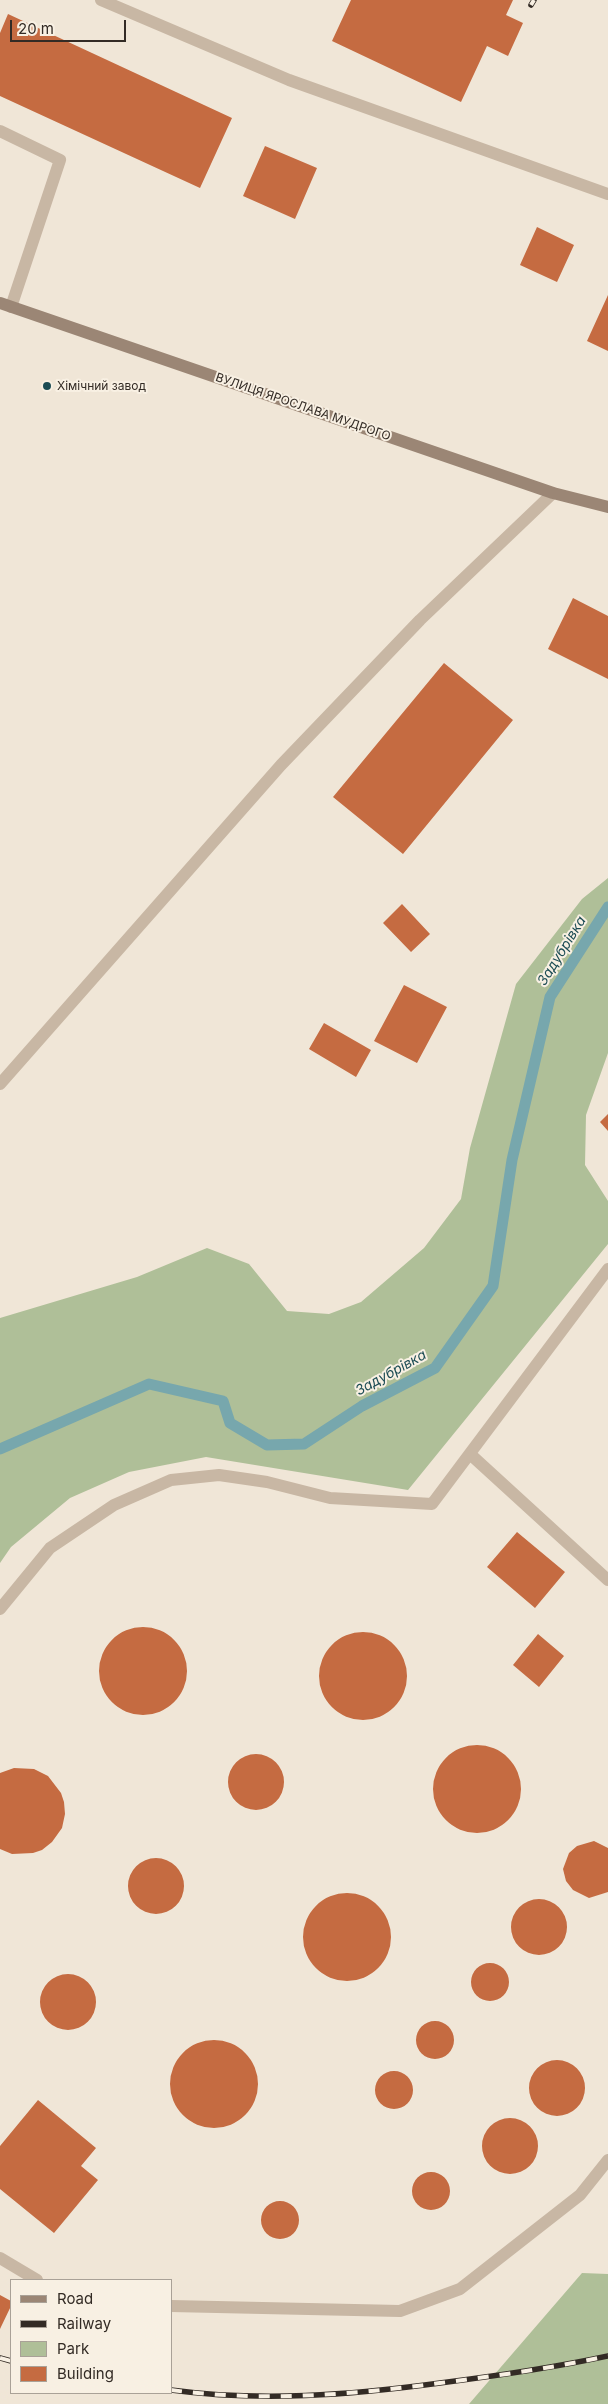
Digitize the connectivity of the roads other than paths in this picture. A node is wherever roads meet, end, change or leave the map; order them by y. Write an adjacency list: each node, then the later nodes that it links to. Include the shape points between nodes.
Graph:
1 (101, 0): 3 (lane, via 289,80)
2 (0, 131): 4 (lane, via 60,160)
3 (608, 194)
4 (5, 305): 5 (main road, ВУЛИЦЯ ЯРОСЛАВА МУДРОГО)
5 (554, 493): 6 (main road, ВУЛИЦЯ ЯРОСЛАВА МУДРОГО); 7 (lane, via 420,620 281,765)
6 (608, 507)
7 (0, 1084)
8 (608, 1269): 9 (lane)
9 (470, 1454): 10 (lane); 11 (lane, via 432,1504 330,1498 267,1482 219,1475 170,1480 114,1505 50,1548)
10 (608, 1580)
11 (0, 1609)
12 (608, 2160): 15 (lane, via 580,2195 460,2289 400,2311)
13 (0, 2258): 14 (lane)
14 (35, 2279)
15 (172, 2306)

